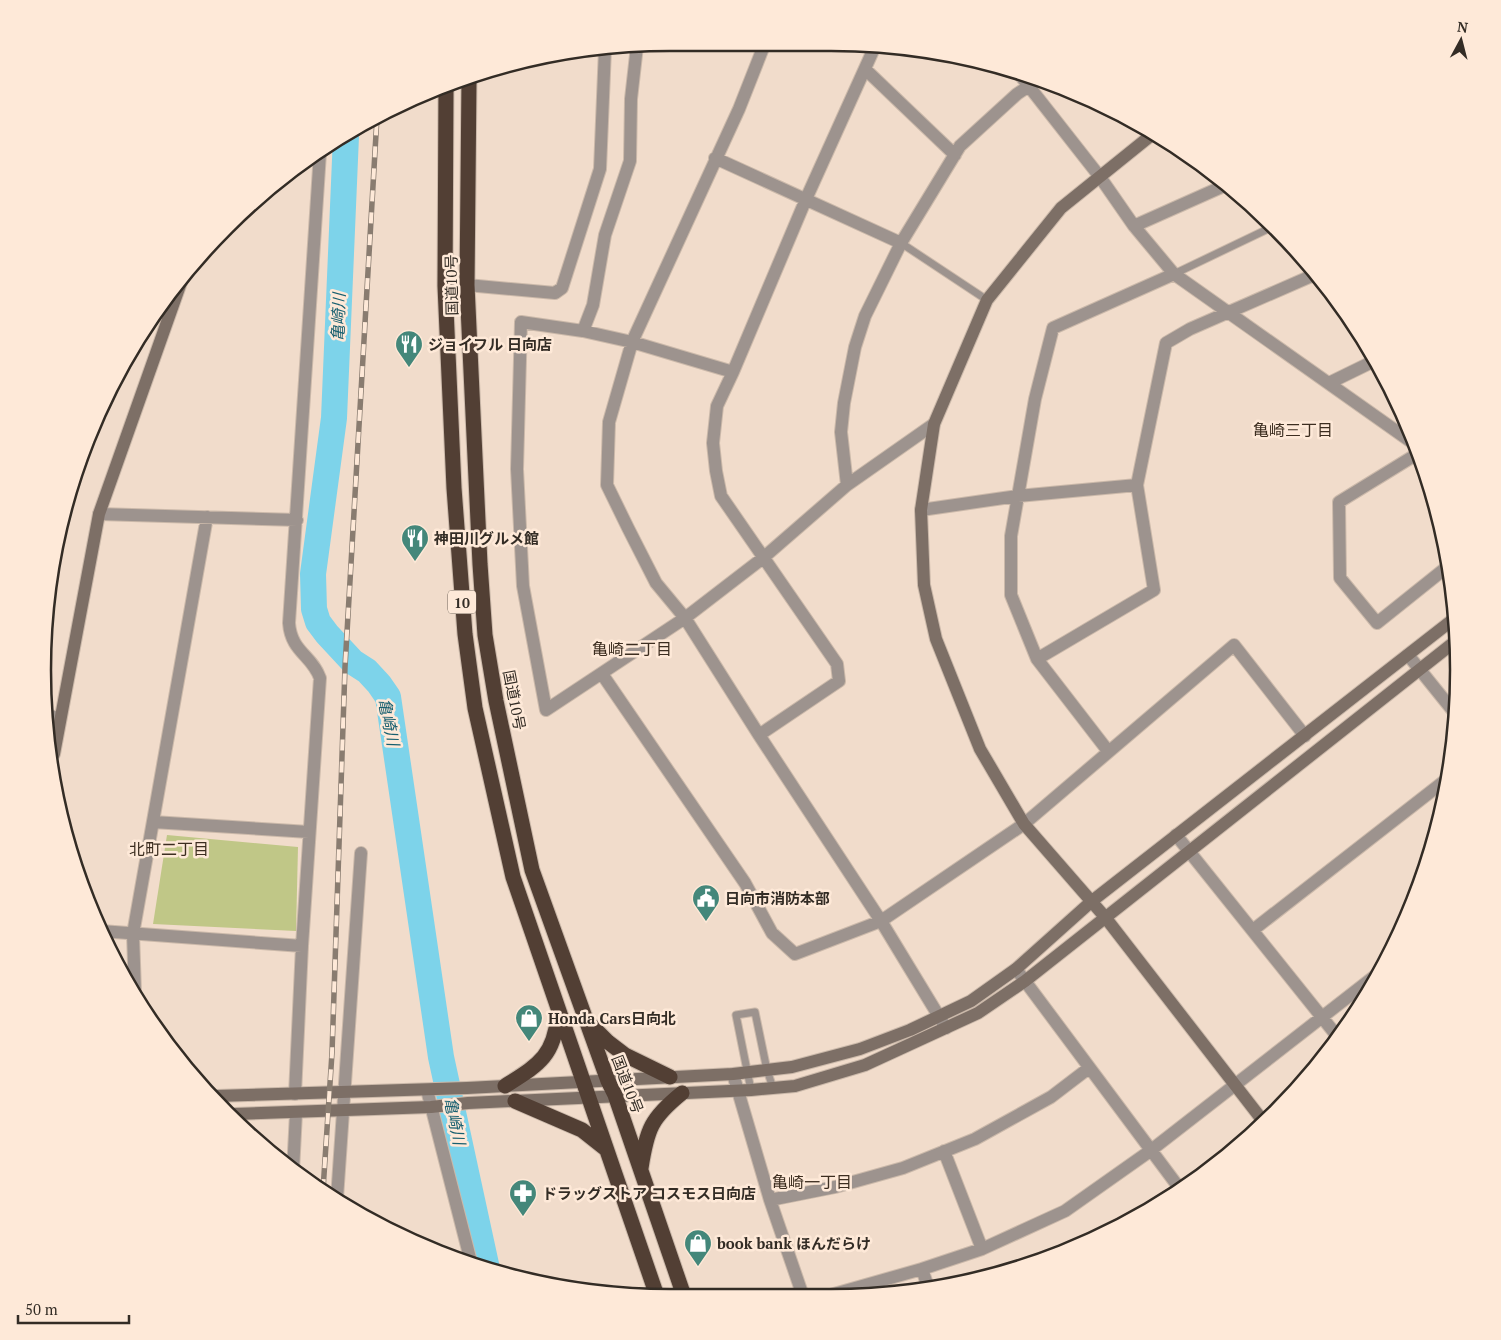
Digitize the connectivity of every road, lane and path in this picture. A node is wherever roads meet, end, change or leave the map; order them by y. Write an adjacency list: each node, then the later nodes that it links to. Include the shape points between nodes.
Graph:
1 (762, 51): 12 (street)
2 (636, 53): 27 (street, via 631,99 630,161 605,235 593,305)
3 (872, 53): 5 (street)
4 (605, 55): 22 (street, via 600,169 562,288 555,293)
5 (865, 69): 11 (street); 16 (street)
6 (469, 85): 22 (highway, 国道10号 / 10)
7 (1032, 85): 11 (street, via 1017,94 960,146)
8 (1035, 86): 14 (street)
9 (446, 93): 23 (highway, 国道10号 / 10)
10 (1147, 139): 14 (street)
11 (955, 155): 19 (street)
12 (715, 158): 16 (street); 28 (street)
13 (319, 161): 41 (street)
14 (1100, 177): 17 (street); 25 (street, via 1060,208)
15 (1219, 188): 17 (street)
16 (806, 200): 19 (street); 30 (street)
17 (1134, 226): 20 (street)
18 (1266, 230): 20 (lane)
19 (901, 243): 25 (lane); 36 (street, via 865,316 848,374 841,432)
20 (1174, 274): 26 (street); 37 (street, via 1052,328)
21 (1309, 277): 26 (street)
22 (467, 285): 23 (street); 77 (highway, 国道10号 / 10, via 480,564 490,664 532,870)
23 (444, 286): 74 (highway, 国道10号 / 10, via 459,570 475,708 513,877)
24 (177, 295): 39 (street)
25 (987, 300): 32 (street)
26 (1230, 313): 31 (street); 35 (street, via 1166,343)
27 (583, 331): 28 (street); 50 (street, via 521,322 517,469 522,586 546,710)
28 (632, 342): 30 (street); 44 (street, via 609,422 607,485 656,583)
29 (1368, 364): 31 (street)
30 (733, 372): 42 (street, via 717,406 713,443 716,471 721,496)
31 (1329, 383): 33 (street)
32 (934, 424): 36 (street); 38 (street)
33 (1404, 436)
34 (1412, 457): 43 (street, via 1339,502 1340,578 1377,623)
35 (1137, 484): 37 (street); 48 (street, via 1154,590)
36 (847, 485): 42 (street)
37 (1018, 496): 38 (street); 48 (street, via 1011,536 1012,596)
38 (921, 510): 58 (street, via 924,584 936,639 980,749)
39 (99, 514): 40 (street); 52 (street)
40 (207, 517): 41 (street); 57 (street)
41 (297, 520): 59 (street, via 290,634 320,678)
42 (763, 558): 44 (street); 53 (street, via 837,664 839,681)
43 (1441, 572)
44 (685, 618): 50 (street); 53 (street)
45 (1447, 624): 47 (street)
46 (1449, 646): 49 (street)
47 (1408, 655): 49 (street); 54 (street)
48 (1037, 659): 55 (street)
49 (1419, 669): 51 (street); 61 (street)
50 (602, 674): 65 (street, via 745,883 772,934 795,954)
51 (1448, 705)
52 (54, 717)
53 (759, 735): 65 (street)
54 (1305, 736): 55 (street, via 1234,646); 60 (street)
55 (1108, 751): 58 (street)
56 (1439, 785): 66 (street)
57 (153, 822): 59 (street); 68 (street)
58 (1024, 824): 63 (street); 65 (street)
59 (309, 832): 69 (street)
60 (1176, 835): 61 (street); 63 (street)
61 (1189, 850): 64 (street); 66 (street)
62 (362, 853): 94 (street)
63 (1092, 902): 64 (street); 70 (street)
64 (1104, 917): 72 (street); 87 (street)
65 (881, 920): 75 (street)
66 (1253, 930): 76 (street)
67 (109, 932): 68 (street)
68 (133, 934): 69 (street); 71 (street)
69 (302, 946): 93 (street)
70 (1016, 969): 72 (street); 75 (street, via 970,1001)
71 (135, 980)
72 (1025, 981): 78 (street, via 978,1013); 80 (street)
73 (1363, 985): 76 (street)
74 (558, 1010): 86 (highway, 国道10号 / 10); 88 (highway, via 556,1034 547,1053 533,1068)
75 (940, 1016): 78 (street); 81 (street, via 860,1049)
76 (1322, 1017): 79 (street); 87 (street)
77 (586, 1020): 84 (highway, via 625,1055); 85 (highway, 国道10号 / 10)
78 (946, 1028): 89 (street, via 865,1065 795,1086)
79 (1333, 1031)
80 (1089, 1068): 105 (street, via 1051,1097 975,1139); 106 (street)
81 (767, 1070): 82 (street); 82 (lane, via 755,1012 736,1015); 89 (lane)
82 (747, 1072): 83 (street); 91 (lane)
83 (733, 1074): 84 (street); 91 (street)
84 (670, 1077): 85 (street)
85 (608, 1081): 86 (street); 96 (highway, 国道10号 / 10)
86 (583, 1083): 88 (street); 97 (highway, 国道10号 / 10)
87 (1236, 1085): 103 (street); 106 (street)
88 (506, 1086): 90 (street)
89 (773, 1088): 91 (street)
90 (427, 1090): 94 (street); 99 (street)
91 (745, 1090): 92 (street); 111 (street)
92 (682, 1093): 96 (street); 108 (highway, via 664,1107 653,1122 644,1146)
93 (295, 1094): 94 (street); 95 (street)
94 (344, 1094): 100 (street)
95 (221, 1096)
96 (615, 1096): 97 (street); 108 (highway, 国道10号 / 10)
97 (589, 1097): 98 (street); 104 (highway, 国道10号 / 10)
98 (515, 1100): 99 (street); 104 (highway, via 582,1130)
99 (431, 1107): 100 (street); 113 (street)
100 (342, 1111): 101 (street); 110 (street)
101 (296, 1113): 102 (street); 107 (street)
102 (239, 1114)
103 (1260, 1116)
104 (607, 1150): 116 (highway, 国道10号 / 10)
105 (944, 1151): 111 (street, via 903,1168); 112 (street)
106 (1150, 1151): 109 (street); 112 (street, via 1065,1211)
107 (293, 1161)
108 (641, 1170): 118 (highway, 国道10号 / 10)
109 (1176, 1184)
110 (337, 1191)
111 (770, 1200): 119 (street)
112 (982, 1249): 114 (street)
113 (469, 1255)
114 (922, 1269): 115 (street); 117 (street)
115 (926, 1281)
116 (655, 1288)
117 (856, 1288)
118 (682, 1289)
119 (801, 1289)

